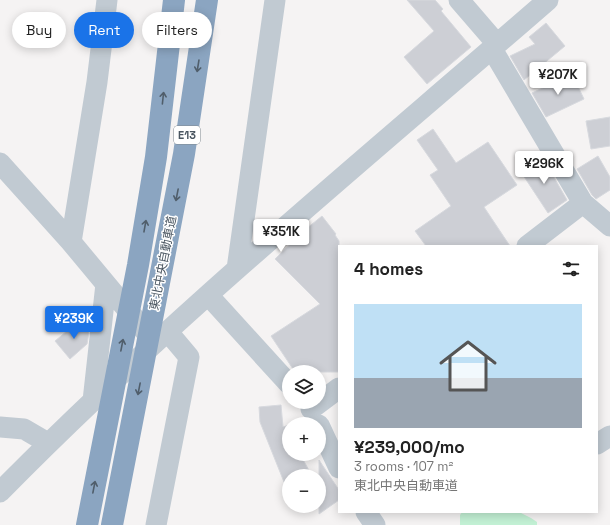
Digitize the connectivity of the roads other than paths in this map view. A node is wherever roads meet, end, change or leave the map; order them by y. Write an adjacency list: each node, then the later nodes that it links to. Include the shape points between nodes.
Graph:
1 (107, 0): 11 (street, via 97,82)
2 (174, 0): 28 (highway, 東北中央自動車道 / E13, one-way to 2, via 138,265 156,157)
3 (207, 0): 29 (highway, 東北中央自動車道 / E13, one-way to 29, via 184,154)
4 (275, 0): 13 (street)
5 (459, 0): 7 (street)
6 (548, 0): 7 (street)
7 (495, 46): 9 (street); 13 (street)
8 (0, 163): 11 (street)
9 (582, 203): 10 (street); 12 (street)
10 (610, 226)
11 (71, 242): 14 (street)
12 (528, 245)
13 (237, 269): 15 (street)
14 (106, 284): 16 (street); 19 (street)
15 (208, 294): 16 (street); 17 (street)
16 (162, 337): 19 (street); 30 (street, via 189,357)
17 (282, 376)
18 (338, 389): 20 (street)
19 (93, 401): 23 (street)
20 (313, 415): 25 (street)
21 (0, 427): 23 (street, via 24,429)
22 (610, 436): 24 (street)
23 (48, 443): 26 (street)
24 (598, 443)
25 (338, 466)
26 (0, 492)
27 (367, 513): 31 (street)
28 (87, 525)
29 (112, 525)
30 (156, 525)
31 (375, 525)

